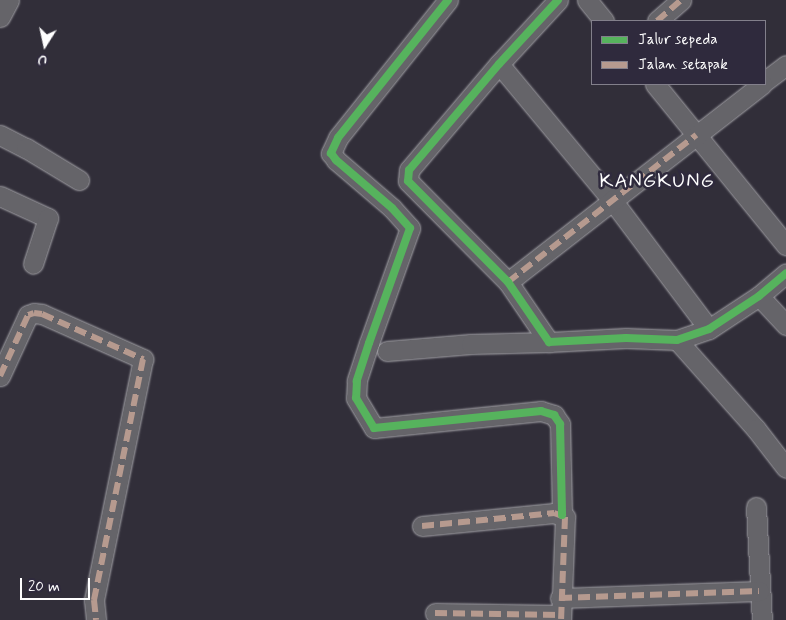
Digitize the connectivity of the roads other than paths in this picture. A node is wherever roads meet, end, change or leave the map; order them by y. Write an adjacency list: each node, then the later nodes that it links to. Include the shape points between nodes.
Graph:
1 (9, 0): 6 (street)
2 (448, 0): 32 (street, via 348,126 331,153 410,228 357,381 356,398 374,428 541,411 554,416 560,424)
3 (558, 0): 9 (street)
4 (587, 0): 7 (street)
5 (682, 0): 8 (street)
6 (0, 17)
7 (603, 20)
8 (658, 20)
9 (499, 64): 18 (street); 22 (street, via 407,175 408,181)
10 (786, 65): 11 (street)
11 (766, 81)
12 (656, 85): 14 (street)
13 (760, 85): 14 (street)
14 (696, 134): 18 (street); 19 (street)
15 (0, 135): 16 (street)
16 (80, 180)
17 (0, 196): 20 (street, via 48,218)
18 (612, 200): 22 (street); 25 (street)
19 (786, 245)
20 (33, 264)
21 (786, 273): 23 (street)
22 (508, 282): 27 (street)
23 (759, 296): 24 (street); 25 (street)
24 (786, 324)
25 (709, 329): 26 (street)
26 (677, 340): 27 (street, via 626,338); 30 (street)
27 (549, 342): 28 (street)
28 (387, 351)
29 (0, 376): 37 (street, via 28,316 34,313 143,359 94,600)
30 (786, 468)
31 (756, 507): 34 (street)
32 (562, 515): 33 (street, via 554,513); 35 (street, via 566,517)
33 (422, 526)
34 (759, 591): 35 (street); 38 (street)
35 (561, 611): 36 (street)
36 (435, 613)
37 (96, 620)
38 (762, 620)

